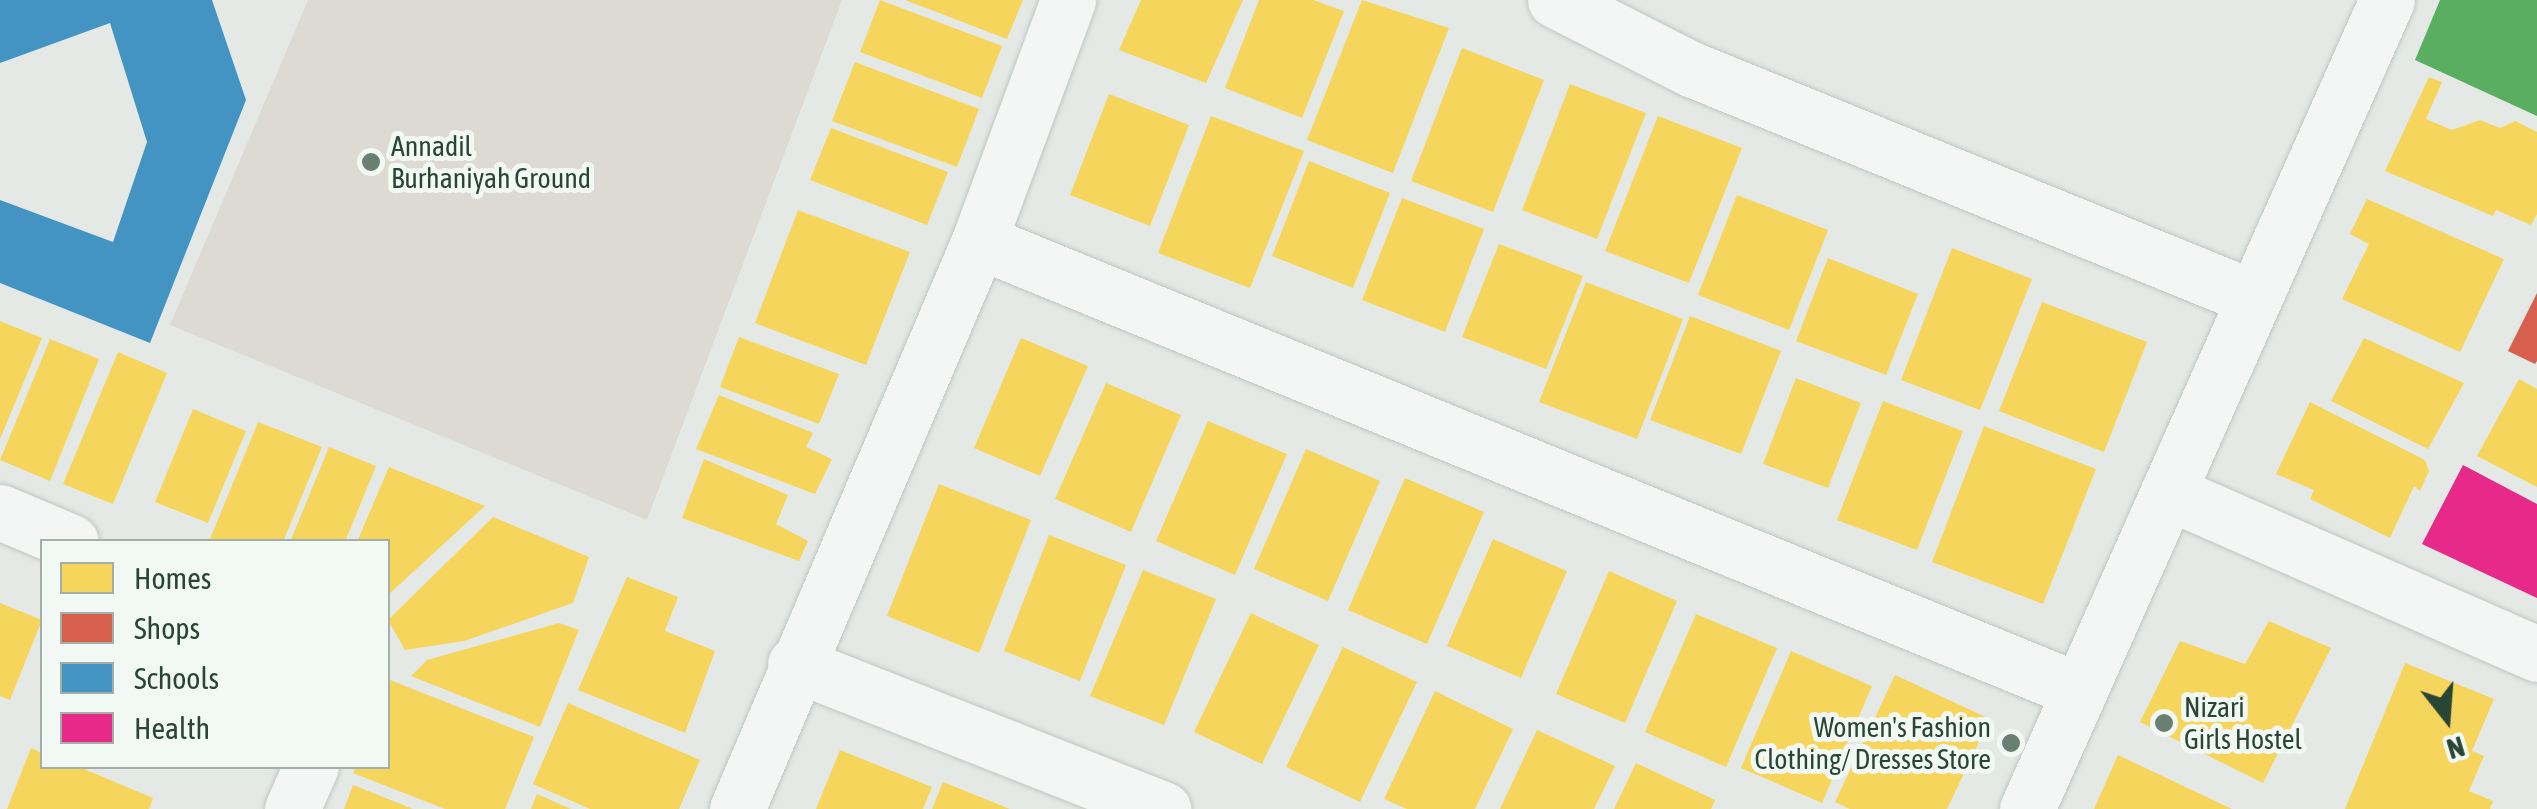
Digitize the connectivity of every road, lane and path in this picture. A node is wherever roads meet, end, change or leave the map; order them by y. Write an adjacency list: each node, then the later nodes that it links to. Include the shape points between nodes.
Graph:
1 (1068, 0): 4 (street)
2 (1554, 0): 5 (street, via 1690,69)
3 (2386, 0): 5 (street)
4 (979, 242): 10 (street); 11 (street)
5 (2254, 298): 6 (street)
6 (2168, 492): 9 (street); 11 (street)
7 (0, 512): 8 (street)
8 (63, 539)
9 (2537, 654)
10 (796, 664): 14 (street); 15 (street)
11 (2080, 691): 16 (street)
12 (310, 769): 13 (street)
13 (292, 809)
14 (737, 809)
15 (1164, 809)
16 (2028, 809)

